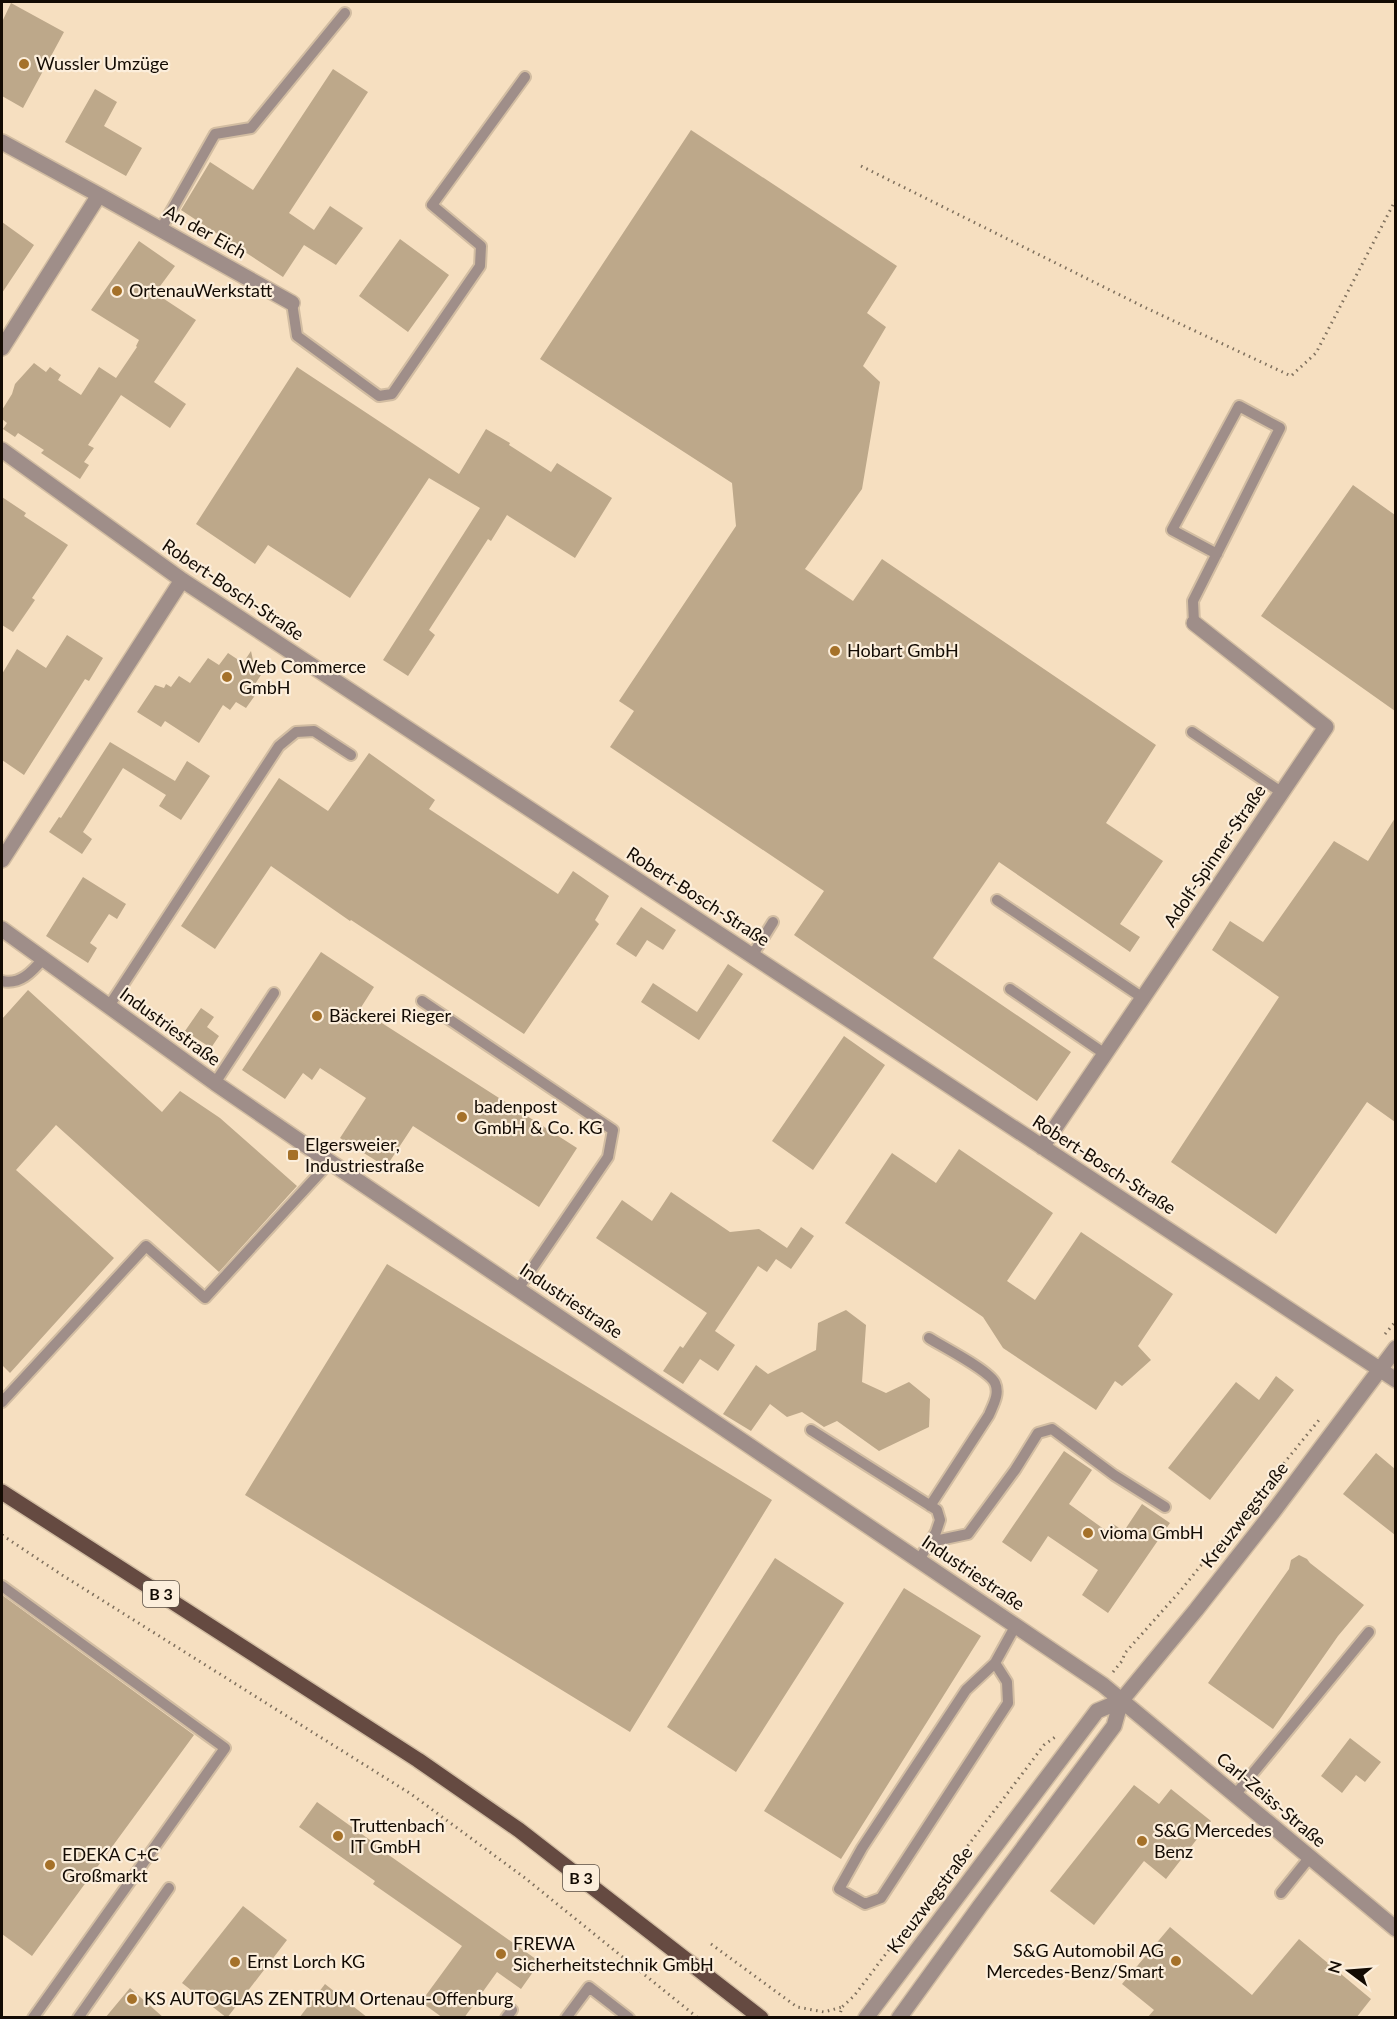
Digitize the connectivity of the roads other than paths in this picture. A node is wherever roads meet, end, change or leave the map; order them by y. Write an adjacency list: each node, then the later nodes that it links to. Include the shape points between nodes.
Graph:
1 (345, 13): 5 (lane, via 251,128 215,134)
2 (525, 77): 6 (lane, via 432,205 481,246 480,266 392,394 379,396 297,336)
3 (2, 142): 4 (street, An der Eich)
4 (99, 195): 5 (street, An der Eich); 7 (street)
5 (161, 229): 6 (street, An der Eich)
6 (292, 303)
7 (2, 348)
8 (2, 450): 10 (street, Robert-Bosch-Straße)
9 (1217, 554): 9 (lane, via 1280,428 1239,406 1172,530); 11 (lane, via 1193,602)
10 (182, 580): 15 (street); 19 (street, Robert-Bosch-Straße)
11 (1194, 623): 14 (street, Adolf-Spinner-Straße, via 1326,727)
12 (1192, 732): 14 (lane)
13 (351, 755): 26 (lane, via 314,732 296,732 279,747)
14 (1281, 792): 24 (street, Adolf-Spinner-Straße)
15 (2, 860)
16 (997, 900): 24 (lane)
17 (773, 922): 19 (lane)
18 (2, 929): 20 (street, Industriestraße)
19 (752, 956): 29 (street, Robert-Bosch-Straße)
20 (43, 959): 21 (lane, via 28,976); 26 (street, Industriestraße)
21 (2, 981)
22 (1010, 989): 27 (lane)
23 (274, 993): 28 (lane)
24 (1143, 998): 27 (street, Adolf-Spinner-Straße)
25 (422, 1001): 31 (lane, via 613,1130 608,1157)
26 (109, 1006): 28 (street, Industriestraße)
27 (1106, 1053): 29 (street, Adolf-Spinner-Straße)
28 (215, 1083): 30 (street, Industriestraße)
29 (1042, 1147): 34 (street, Robert-Bosch-Straße)
30 (330, 1162): 31 (street, Industriestraße); 36 (lane, via 205,1298 146,1246)
31 (518, 1289): 42 (street, Industriestraße)
32 (929, 1338): 39 (lane, via 988,1373 997,1391 989,1415)
33 (1395, 1348): 34 (street, Kreuzwegstraße)
34 (1379, 1370): 35 (street); 47 (street, Kreuzwegstraße, via 1224,1575)
35 (1395, 1380)
36 (2, 1402)
37 (811, 1430): 39 (lane)
38 (2, 1491): 58 (main road, B 3, via 519,1830)
39 (930, 1506): 41 (lane, via 937,1510 940,1520)
40 (1165, 1507): 41 (lane, via 1052,1429 1038,1432 968,1534)
41 (930, 1542): 42 (lane)
42 (919, 1560): 44 (street, Industriestraße)
43 (2, 1586): 54 (lane, via 225,1748)
44 (1016, 1625): 46 (lane); 47 (street, Industriestraße)
45 (1369, 1632): 48 (lane)
46 (995, 1663): 46 (lane, via 1007,1682 1008,1703 881,1898 865,1904 839,1889 966,1690)
47 (1121, 1701): 48 (street, Carl-Zeiss-Straße); 53 (street, Kreuzwegstraße, via 1097,1711); 59 (street, Kreuzwegstraße, via 1114,1726)
48 (1235, 1795): 49 (street, Carl-Zeiss-Straße)
49 (1310, 1857): 51 (lane); 52 (street, Carl-Zeiss-Straße)
50 (169, 1888): 55 (lane)
51 (1281, 1893)
52 (1395, 1929)
53 (866, 2017)
54 (33, 2018)
55 (78, 2018)
56 (566, 2018): 57 (lane, via 589,1987)
57 (629, 2018)
58 (761, 2018)
59 (899, 2018)

